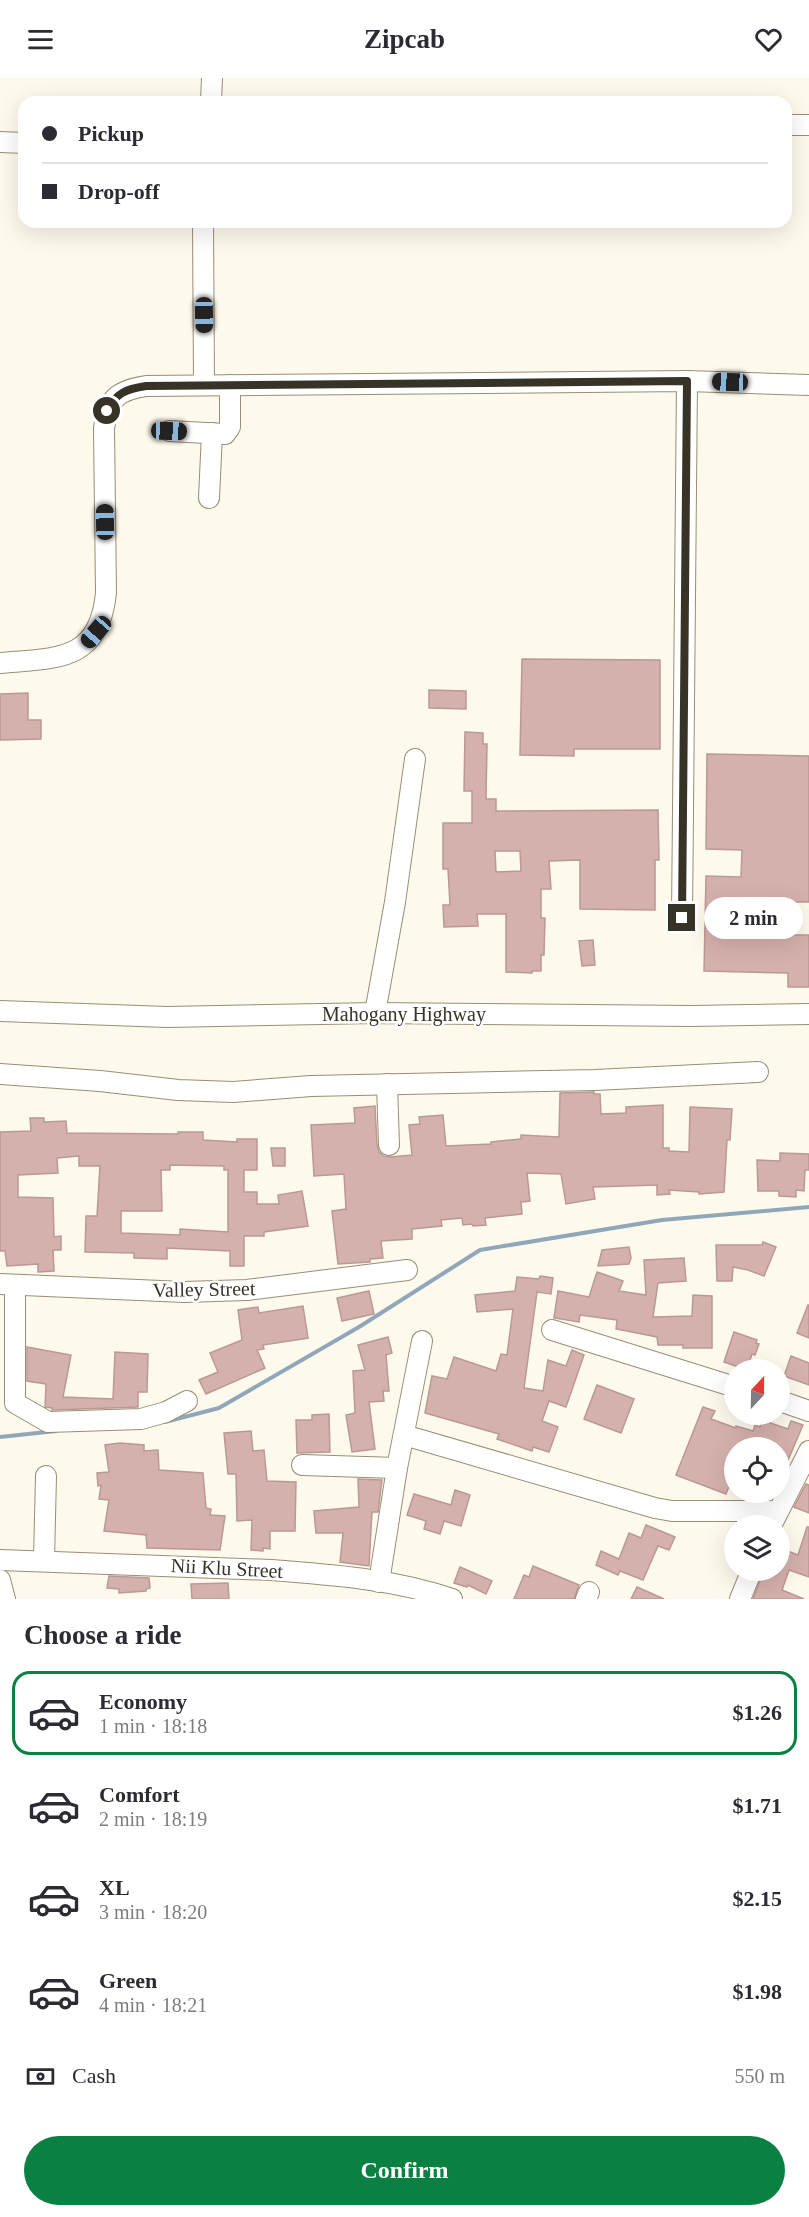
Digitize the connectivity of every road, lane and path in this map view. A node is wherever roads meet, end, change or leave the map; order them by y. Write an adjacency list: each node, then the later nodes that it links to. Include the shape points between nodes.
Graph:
1 (212, 78): 2 (street)
2 (211, 96)
3 (792, 125): 4 (street)
4 (809, 125)
5 (0, 142): 6 (street)
6 (18, 143)
7 (202, 228): 10 (street)
8 (687, 381): 9 (street); 11 (street); 17 (street)
9 (809, 384)
10 (204, 385): 11 (street); 15 (street, via 146,386 120,392 113,399 104,428 104,615 96,632 74,651 48,659)
11 (230, 385): 13 (street, via 230,427 225,434)
12 (169, 431): 13 (street)
13 (212, 432): 14 (street)
14 (209, 498)
15 (0, 663)
16 (415, 759): 19 (street)
17 (682, 918)
18 (0, 1011): 19 (street, Mahogany Highway, via 167,1017)
19 (375, 1013): 20 (street, Mahogany Highway)
20 (809, 1014)
21 (758, 1072): 23 (street)
22 (0, 1074): 23 (street, via 178,1090)
23 (387, 1084): 24 (street)
24 (389, 1145)
25 (407, 1270): 26 (street, Valley Street, via 247,1290 184,1292)
26 (8, 1285): 30 (street, via 15,1403 24,1409 48,1422 141,1419)
27 (552, 1330): 29 (street)
28 (422, 1341): 33 (street)
29 (724, 1384)
30 (187, 1401)
31 (790, 1404): 32 (street)
32 (809, 1411)
33 (404, 1435): 36 (street); 38 (street, via 655,1508)
34 (809, 1451): 39 (street)
35 (302, 1465): 36 (street)
36 (397, 1468): 44 (street)
37 (46, 1476): 41 (street)
38 (730, 1515)
39 (776, 1515)
40 (0, 1560): 41 (street, Nii Klu Street)
41 (44, 1560): 44 (street, Nii Klu Street, via 272,1570)
42 (0, 1580): 45 (street)
43 (747, 1581): 47 (street)
44 (379, 1582): 46 (street, Nii Klu Street)
45 (5, 1599)
46 (452, 1599)
47 (740, 1599)

